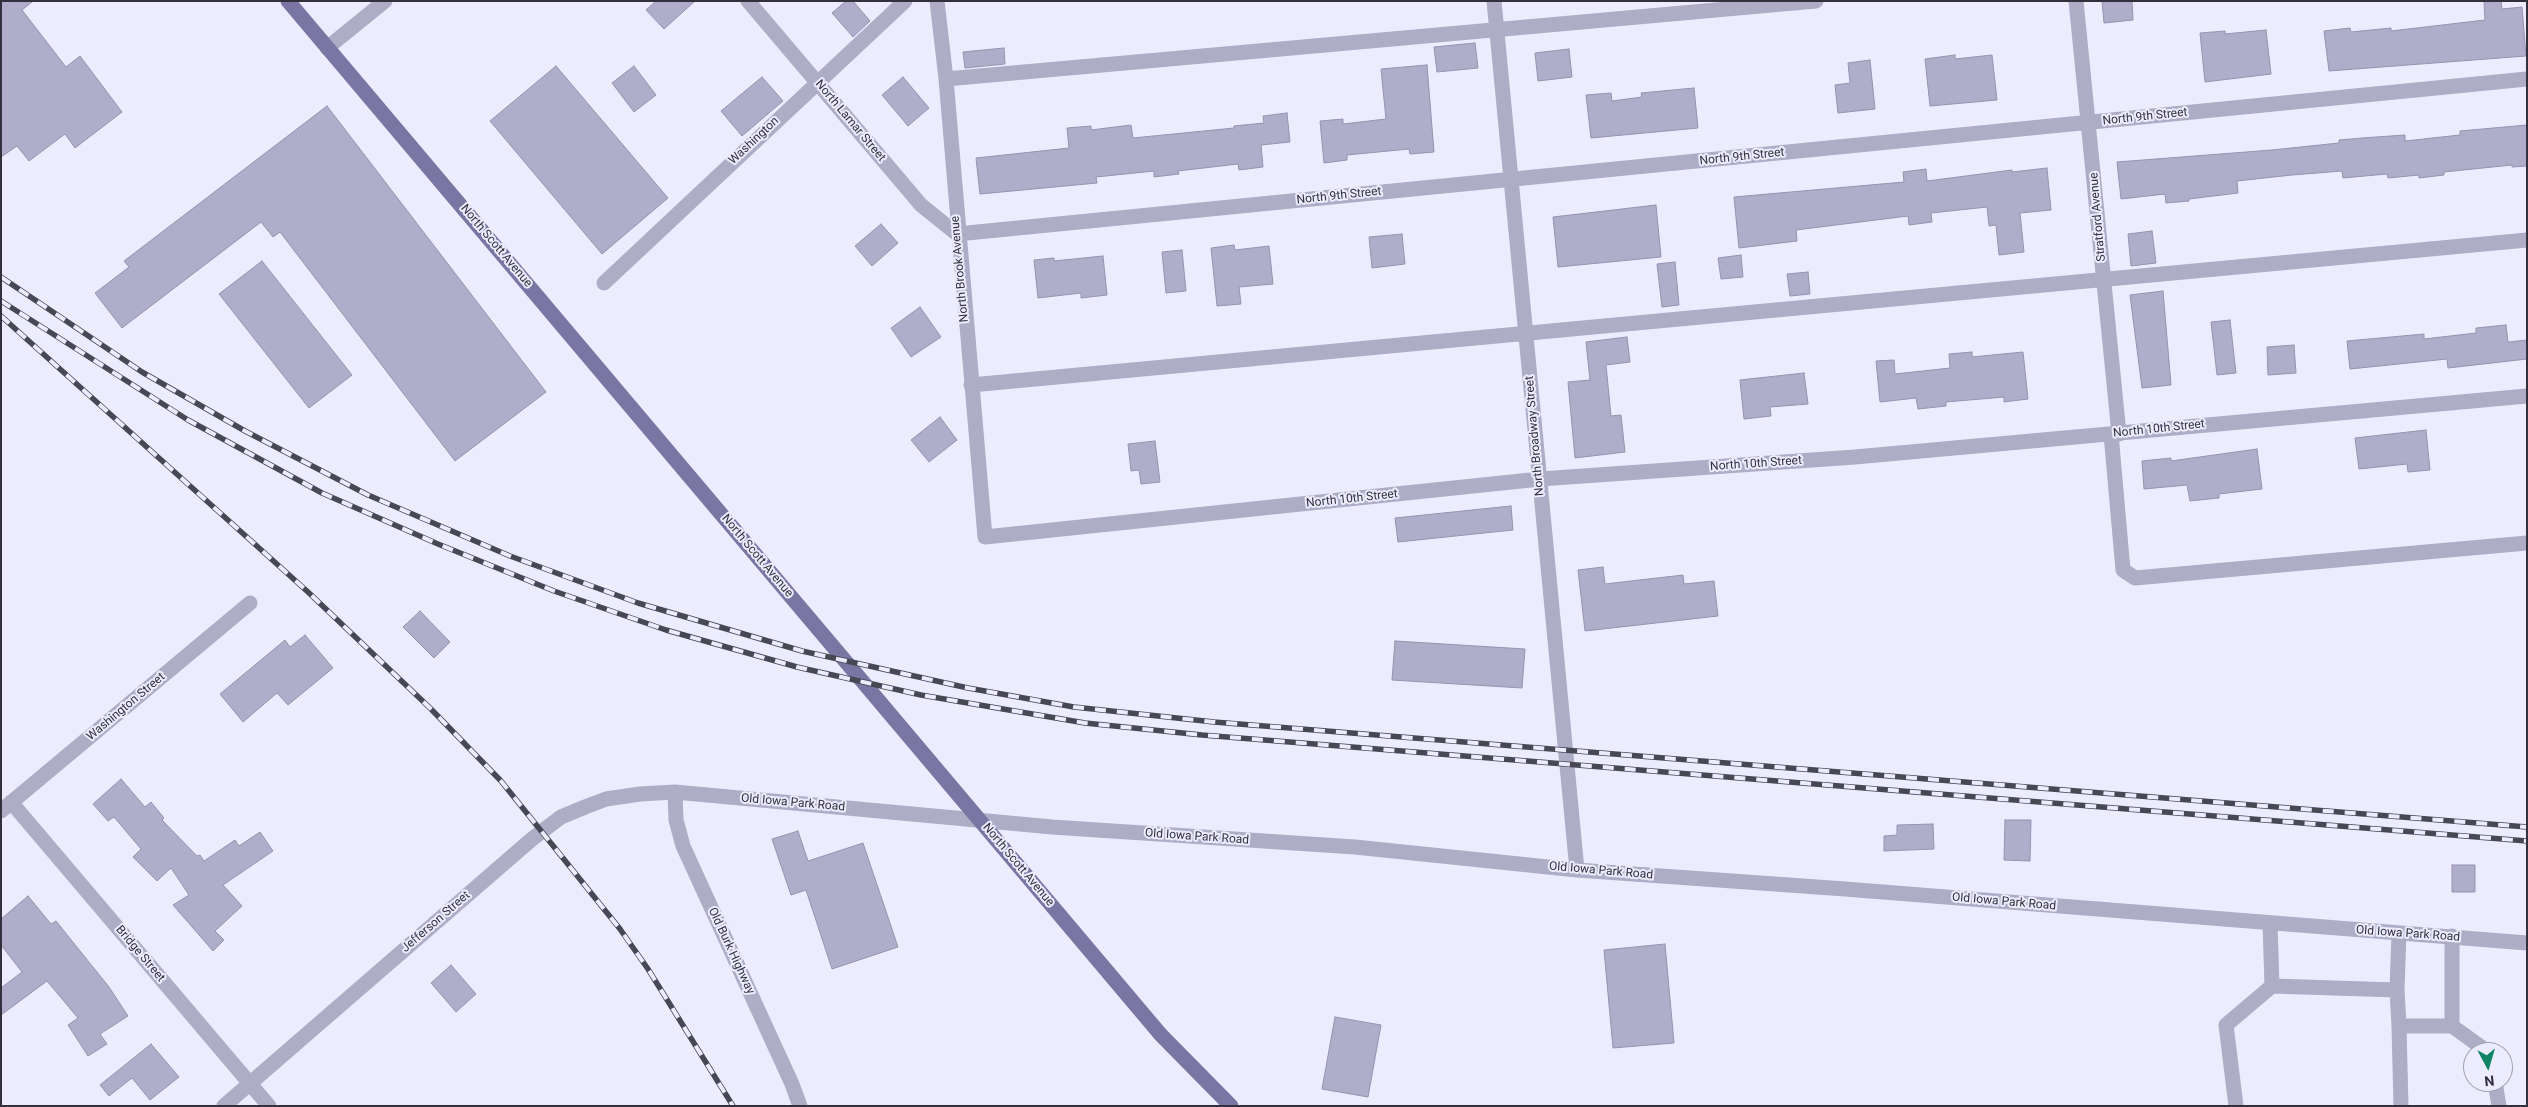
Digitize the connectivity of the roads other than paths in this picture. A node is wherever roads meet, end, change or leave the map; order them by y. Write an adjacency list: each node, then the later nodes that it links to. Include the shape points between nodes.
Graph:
1 (288, 1): 10 (main road, North Scott Avenue)
2 (384, 1): 10 (street)
3 (748, 1): 13 (street, North Lamar Street)
4 (904, 1): 13 (street, Washington)
5 (936, 1): 11 (street, North Brook Avenue)
6 (1494, 1): 9 (street, North Broadway Street)
7 (1816, 1): 9 (street)
8 (2076, 1): 14 (street, Stratford Avenue)
9 (1496, 30): 11 (street); 15 (street, North Broadway Street)
10 (327, 48): 45 (main road, North Scott Avenue, via 1161,1035)
11 (946, 79): 16 (street, North Brook Avenue)
12 (2527, 79): 14 (street, North 9th Street)
13 (817, 82): 16 (street, North Lamar Street, via 921,205); 19 (street, Washington)
14 (2089, 122): 15 (street, North 9th Street); 18 (street, Stratford Avenue)
15 (1511, 179): 16 (street, North 9th Street); 20 (street, North Broadway Street)
16 (957, 234): 21 (street, North Brook Avenue)
17 (2527, 240): 18 (street)
18 (2103, 279): 20 (street); 23 (street, Stratford Avenue)
19 (604, 283)
20 (1526, 333): 21 (street); 24 (street, North Broadway Street)
21 (971, 385): 25 (street, North Brook Avenue)
22 (2527, 396): 23 (street, North 10th Street)
23 (2115, 434): 24 (street, North 10th Street); 26 (street, Stratford Avenue, via 2123,570 2135,578)
24 (1540, 480): 25 (street, North 10th Street); 30 (street, North Broadway Street)
25 (985, 537)
26 (2527, 544)
27 (250, 603): 29 (street, Washington Street)
28 (675, 792): 30 (street, Old Iowa Park Road, via 1052,827 1355,848); 40 (street, Jefferson Street, via 606,799 561,817); 44 (street, Old Burk Highway, via 677,829 683,846)
29 (6, 806): 40 (street, Bridge Street)
30 (1577, 870): 31 (street, Old Iowa Park Road)
31 (2270, 923): 32 (street, Old Iowa Park Road); 35 (street)
32 (2399, 934): 33 (street, Old Iowa Park Road); 36 (street)
33 (2452, 936): 34 (street, Old Iowa Park Road); 38 (street)
34 (2527, 943)
35 (2272, 986): 36 (street); 46 (street, via 2226,1026)
36 (2397, 990): 37 (street)
37 (2400, 1026): 38 (street); 47 (street)
38 (2452, 1026): 39 (street)
39 (2474, 1042)
40 (250, 1084): 42 (street, Jefferson Street); 43 (street, Bridge Street)
41 (2497, 1092): 48 (street)
42 (224, 1106)
43 (269, 1106)
44 (800, 1106)
45 (1230, 1106)
46 (2236, 1106)
47 (2401, 1106)
48 (2499, 1106)

